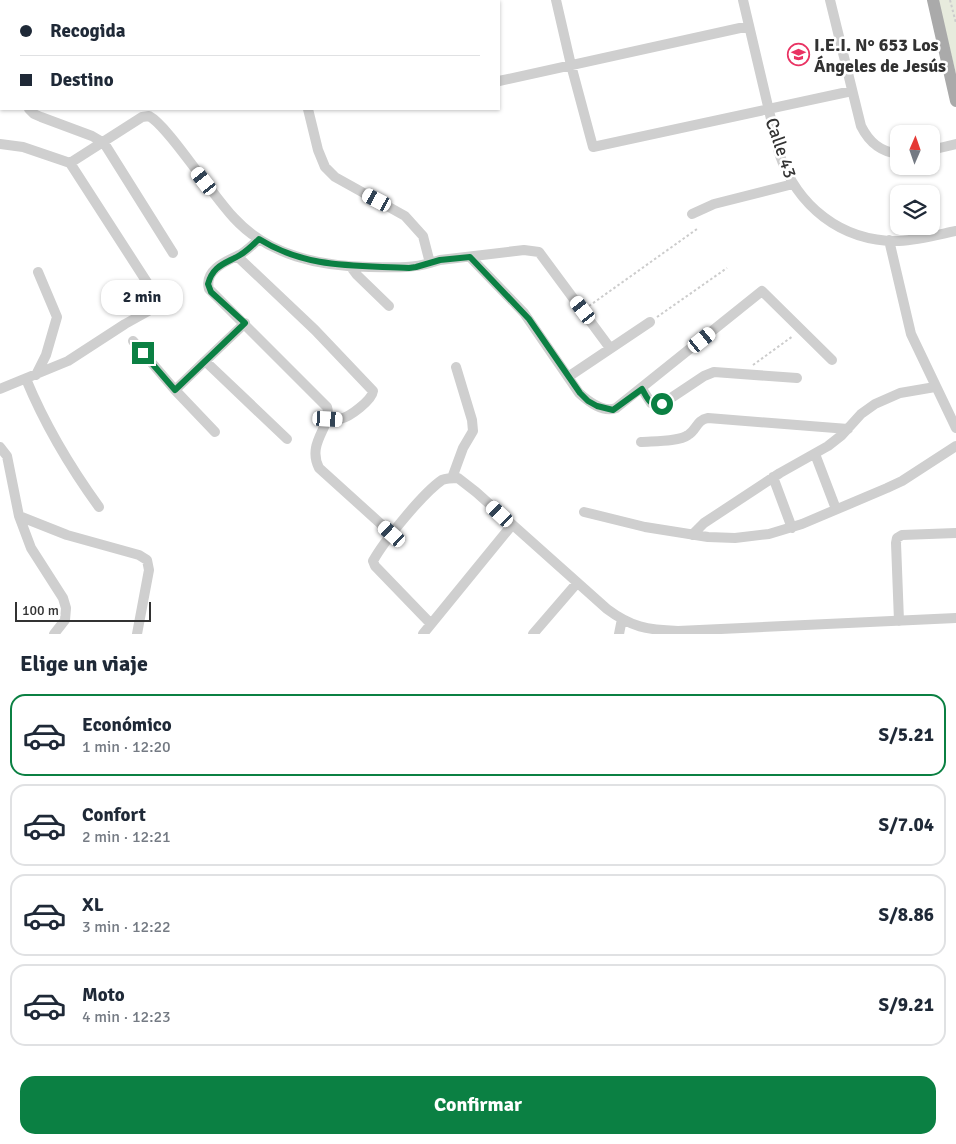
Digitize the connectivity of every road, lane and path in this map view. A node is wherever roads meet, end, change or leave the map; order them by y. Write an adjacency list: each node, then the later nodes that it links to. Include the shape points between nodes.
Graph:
1 (556, 0): 8 (street)
2 (743, 0): 7 (street, Calle 43)
3 (830, 0): 10 (street)
4 (932, 0): 11 (main road)
5 (950, 0): 6 (path)
6 (956, 23)
7 (749, 26): 8 (street); 12 (street, Calle 43)
8 (570, 65): 9 (street); 12 (street, via 593,146)
9 (500, 81)
10 (852, 91): 12 (street); 19 (street, via 858,118 869,139)
11 (956, 101)
12 (768, 109): 21 (street, Calle 43, via 779,153)
13 (30, 110): 15 (street)
14 (308, 110): 30 (street, via 320,156 330,172 406,216 423,236)
15 (104, 143): 20 (street); 25 (street, via 142,117 152,116 227,210); 27 (street)
16 (0, 144): 20 (street)
17 (956, 144): 18 (street)
18 (940, 148)
19 (890, 152)
20 (70, 163): 45 (street, via 161,304 68,361)
21 (793, 184): 22 (street, via 714,204); 26 (street, Calle 43, via 810,206 832,223 860,235)
22 (692, 214)
23 (697, 229): 34 (path)
24 (956, 231): 26 (street, Calle 43, via 909,240)
25 (259, 239): 28 (street); 31 (street, via 290,255)
26 (889, 240): 48 (street, via 911,334)
27 (173, 253)
28 (237, 256): 37 (street, via 216,269 208,287); 52 (street, via 372,390 371,397 352,414)
29 (470, 257): 30 (street); 40 (street, via 524,250 539,252); 46 (street, via 524,313)
30 (430, 263): 31 (street, via 409,268)
31 (352, 266): 35 (street, via 357,276)
32 (727, 268): 36 (path)
33 (38, 272): 45 (street, via 57,317 46,356)
34 (591, 305)
35 (389, 306)
36 (650, 322): 40 (street)
37 (245, 323): 42 (street); 52 (street, via 327,407)
38 (797, 333): 43 (path)
39 (133, 341): 51 (street)
40 (610, 348): 46 (street)
41 (832, 360): 50 (street, via 762,291)
42 (205, 361): 51 (street); 56 (street)
43 (752, 366)
44 (456, 367): 62 (street, via 472,420 472,431)
45 (31, 377): 49 (street); 63 (street, via 39,409 75,474)
46 (568, 378): 50 (street, via 588,401 605,409 616,408)
47 (797, 378): 50 (street, via 714,372 659,406 651,403)
48 (935, 387): 53 (street); 54 (street, via 900,392 883,400 861,414)
49 (0, 389)
50 (642, 389)
51 (175, 390): 55 (street)
52 (328, 419): 70 (street, via 316,446 319,468)
53 (956, 428)
54 (848, 429): 57 (street, via 708,418 700,421 684,437); 60 (street)
55 (215, 432)
56 (287, 439)
57 (641, 442)
58 (956, 446): 64 (street, via 902,481)
59 (0, 448): 66 (street, via 7,456)
60 (815, 454): 61 (street); 64 (street)
61 (773, 477): 68 (street); 71 (street)
62 (452, 478): 67 (street, via 458,478 476,492); 70 (street, via 444,479 430,490)
63 (99, 507)
64 (836, 509): 68 (street)
65 (584, 512): 71 (street, via 625,523)
66 (19, 516): 78 (street, via 30,548 63,598 66,608 64,620); 79 (street, via 147,560 149,570)
67 (512, 525): 72 (street); 76 (street)
68 (792, 528): 71 (street, via 747,537)
69 (956, 533): 75 (street, via 902,535 897,538)
70 (392, 534): 76 (street, via 374,560 374,565)
71 (692, 534)
72 (577, 583): 74 (street); 81 (street)
73 (956, 618): 75 (street)
74 (622, 619): 77 (street, via 656,631); 82 (street)
75 (899, 621): 77 (street)
76 (431, 624): 80 (street)
77 (767, 630)
78 (54, 634)
79 (137, 634)
80 (423, 634)
81 (533, 634)
82 (619, 634)

